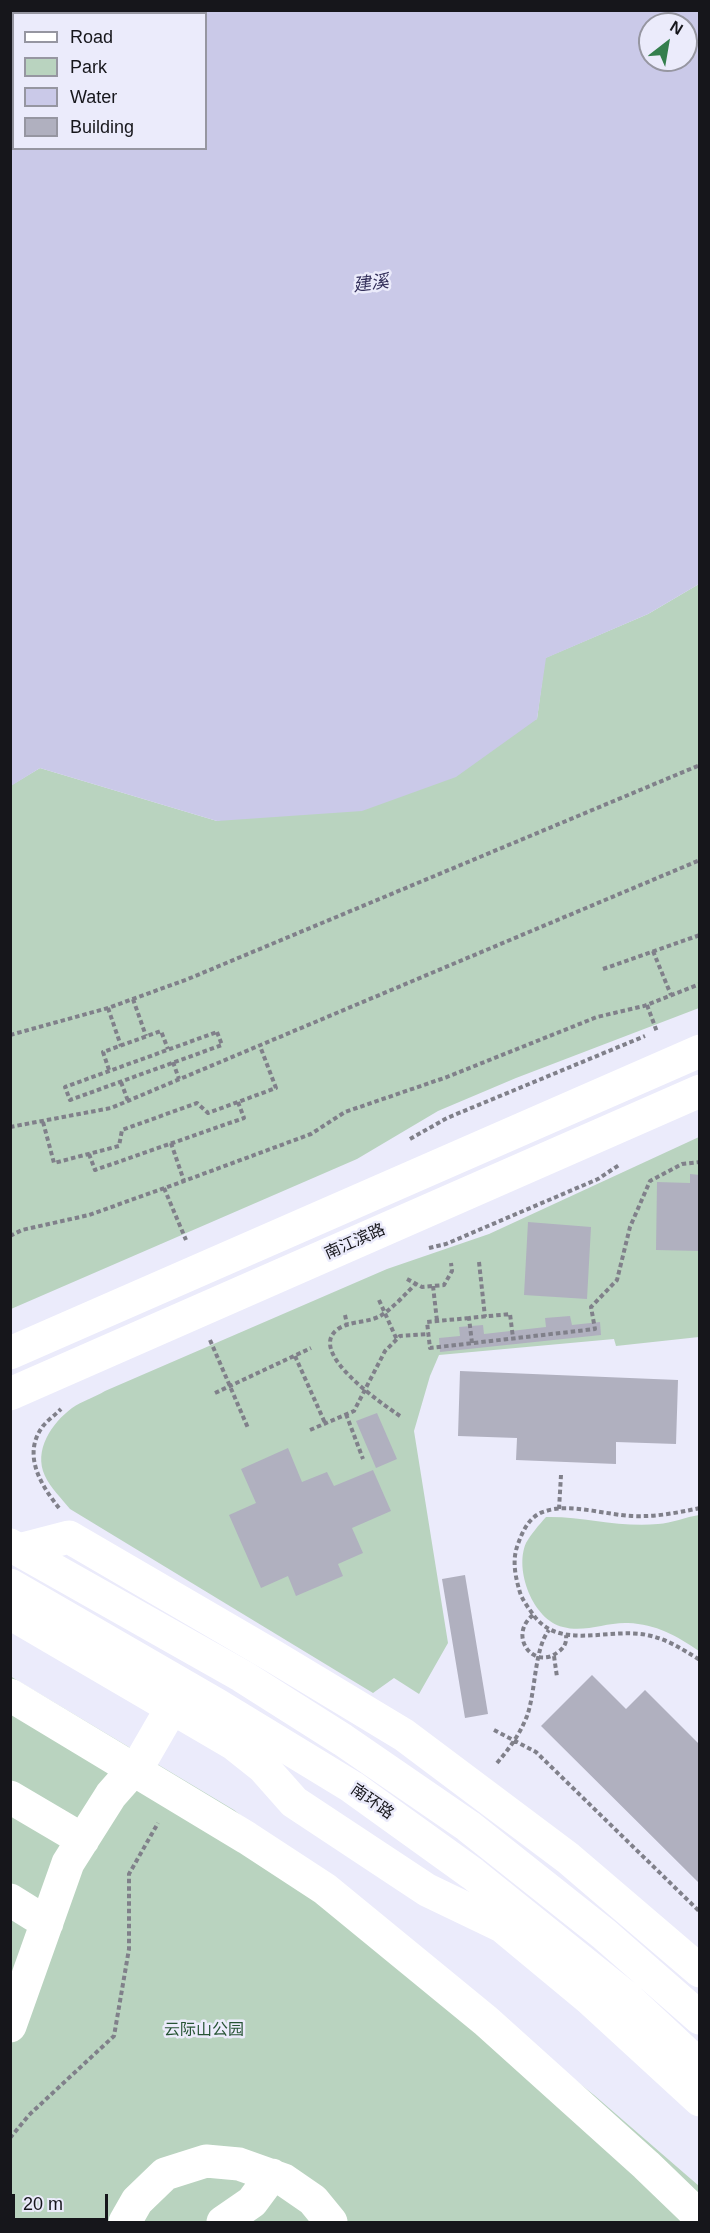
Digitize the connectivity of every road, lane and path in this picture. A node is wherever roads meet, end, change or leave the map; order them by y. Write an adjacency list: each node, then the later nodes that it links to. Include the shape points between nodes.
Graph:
1 (699, 765): 8 (path)
2 (699, 860): 15 (path)
3 (699, 935): 4 (path)
4 (653, 951): 5 (path); 7 (path)
5 (603, 969)
6 (699, 984): 7 (path)
7 (671, 995): 9 (path)
8 (133, 999): 10 (path); 13 (path)
9 (647, 1005): 11 (path); 31 (path, via 597,1017 447,1077 345,1112 311,1134)
10 (108, 1008): 12 (path); 14 (path)
11 (657, 1032)
12 (10, 1035)
13 (146, 1036): 14 (path); 16 (path, via 161,1031)
14 (121, 1046): 19 (path, via 103,1052)
15 (260, 1046): 20 (path); 24 (path, via 276,1088)
16 (168, 1049): 18 (path, via 217,1032 222,1045); 19 (path)
17 (699, 1051): 54 (street)
18 (173, 1062): 20 (path); 21 (path)
19 (110, 1070): 21 (path, via 65,1087 70,1100)
20 (179, 1079): 23 (path)
21 (121, 1082): 23 (path)
22 (699, 1091): 59 (street, 南江滨路)
23 (128, 1101): 25 (path)
24 (238, 1102): 27 (path, via 244,1118); 28 (path, via 208,1113 197,1103 122,1130 119,1146)
25 (43, 1122): 26 (path); 28 (path, via 54,1163)
26 (10, 1127)
27 (171, 1143): 28 (path, via 95,1170); 31 (path)
28 (89, 1154)
29 (623, 1162): 35 (path, via 597,1179 446,1244)
30 (699, 1162): 50 (path, via 682,1164 650,1181 630,1227 616,1280 591,1307 594,1329)
31 (184, 1181): 32 (path)
32 (164, 1188): 33 (path, via 89,1215); 34 (path)
33 (10, 1236)
34 (188, 1243)
35 (425, 1249)
36 (479, 1262): 44 (path)
37 (451, 1263): 40 (path, via 452,1271 444,1285)
38 (408, 1279): 39 (path)
39 (416, 1284): 40 (path); 42 (path)
40 (433, 1286): 46 (path)
41 (379, 1300): 42 (path)
42 (384, 1312): 47 (path); 51 (path)
43 (345, 1316): 47 (path)
44 (484, 1317): 45 (path); 50 (path, via 510,1314)
45 (469, 1318): 46 (path); 52 (path)
46 (437, 1321): 48 (path, via 427,1322)
47 (347, 1324): 57 (path, via 333,1336 334,1357)
48 (429, 1334): 51 (path, via 400,1336); 52 (path, via 430,1348)
49 (209, 1337): 56 (path)
50 (513, 1338): 52 (path)
51 (397, 1340): 57 (path, via 385,1352)
52 (472, 1343)
53 (311, 1348): 55 (path)
54 (10, 1353)
55 (295, 1356): 56 (path); 63 (path)
56 (230, 1386): 58 (path); 64 (path)
57 (364, 1391): 61 (path, via 354,1411); 62 (path)
58 (215, 1393)
59 (10, 1394)
60 (65, 1404): 70 (path, via 42,1427 32,1451 36,1473)
61 (346, 1414): 63 (path); 66 (path)
62 (400, 1416)
63 (325, 1423): 65 (path)
64 (248, 1428)
65 (310, 1430)
66 (363, 1459)
67 (561, 1475): 69 (path)
68 (699, 1508): 69 (path, via 667,1516)
69 (559, 1509): 74 (path, via 535,1516 516,1547 514,1571 520,1595)
70 (61, 1510)
71 (15, 1548): 93 (street, via 69,1537 404,1735 568,1858); 94 (street, 南环路, via 242,1676 343,1740 468,1826 604,1934)
72 (10, 1585): 82 (street, 南环路)
73 (10, 1613): 82 (street)
74 (533, 1615): 75 (path); 77 (path, via 522,1629 522,1639 526,1648)
75 (549, 1630): 76 (path); 77 (path, via 541,1640)
76 (567, 1635): 78 (path, via 567,1641); 79 (path, via 646,1634 671,1642)
77 (540, 1656): 78 (path); 84 (path, via 527,1716)
78 (554, 1656): 80 (path)
79 (699, 1660)
80 (557, 1677)
81 (10, 1695): 86 (street)
82 (178, 1697): 86 (street); 96 (street, 南环路, via 352,1787 472,1874 626,1997); 97 (street, via 263,1767 294,1802 427,1890 502,1926 590,1999)
83 (494, 1730): 84 (path)
84 (515, 1741): 85 (path); 91 (path, via 536,1752)
85 (493, 1768)
86 (134, 1769): 87 (street); 89 (street, via 111,1795)
87 (174, 1794): 98 (path, via 129,1874 129,1948 114,2036 29,2115); 100 (street, via 325,1889 486,2021)
88 (10, 1797): 89 (street)
89 (83, 1840): 92 (street, via 68,1863)
90 (10, 1900): 92 (street)
91 (699, 1912)
92 (47, 1923): 95 (street)
93 (699, 1971)
94 (699, 2018)
95 (10, 2026)
96 (699, 2066)
97 (699, 2100)
98 (10, 2138)
99 (272, 2175): 101 (street, via 239,2164 206,2161 165,2174 137,2200); 102 (street, via 252,2202); 103 (street, via 313,2200)
100 (699, 2217)
101 (125, 2223)
102 (224, 2223)
103 (331, 2223)

